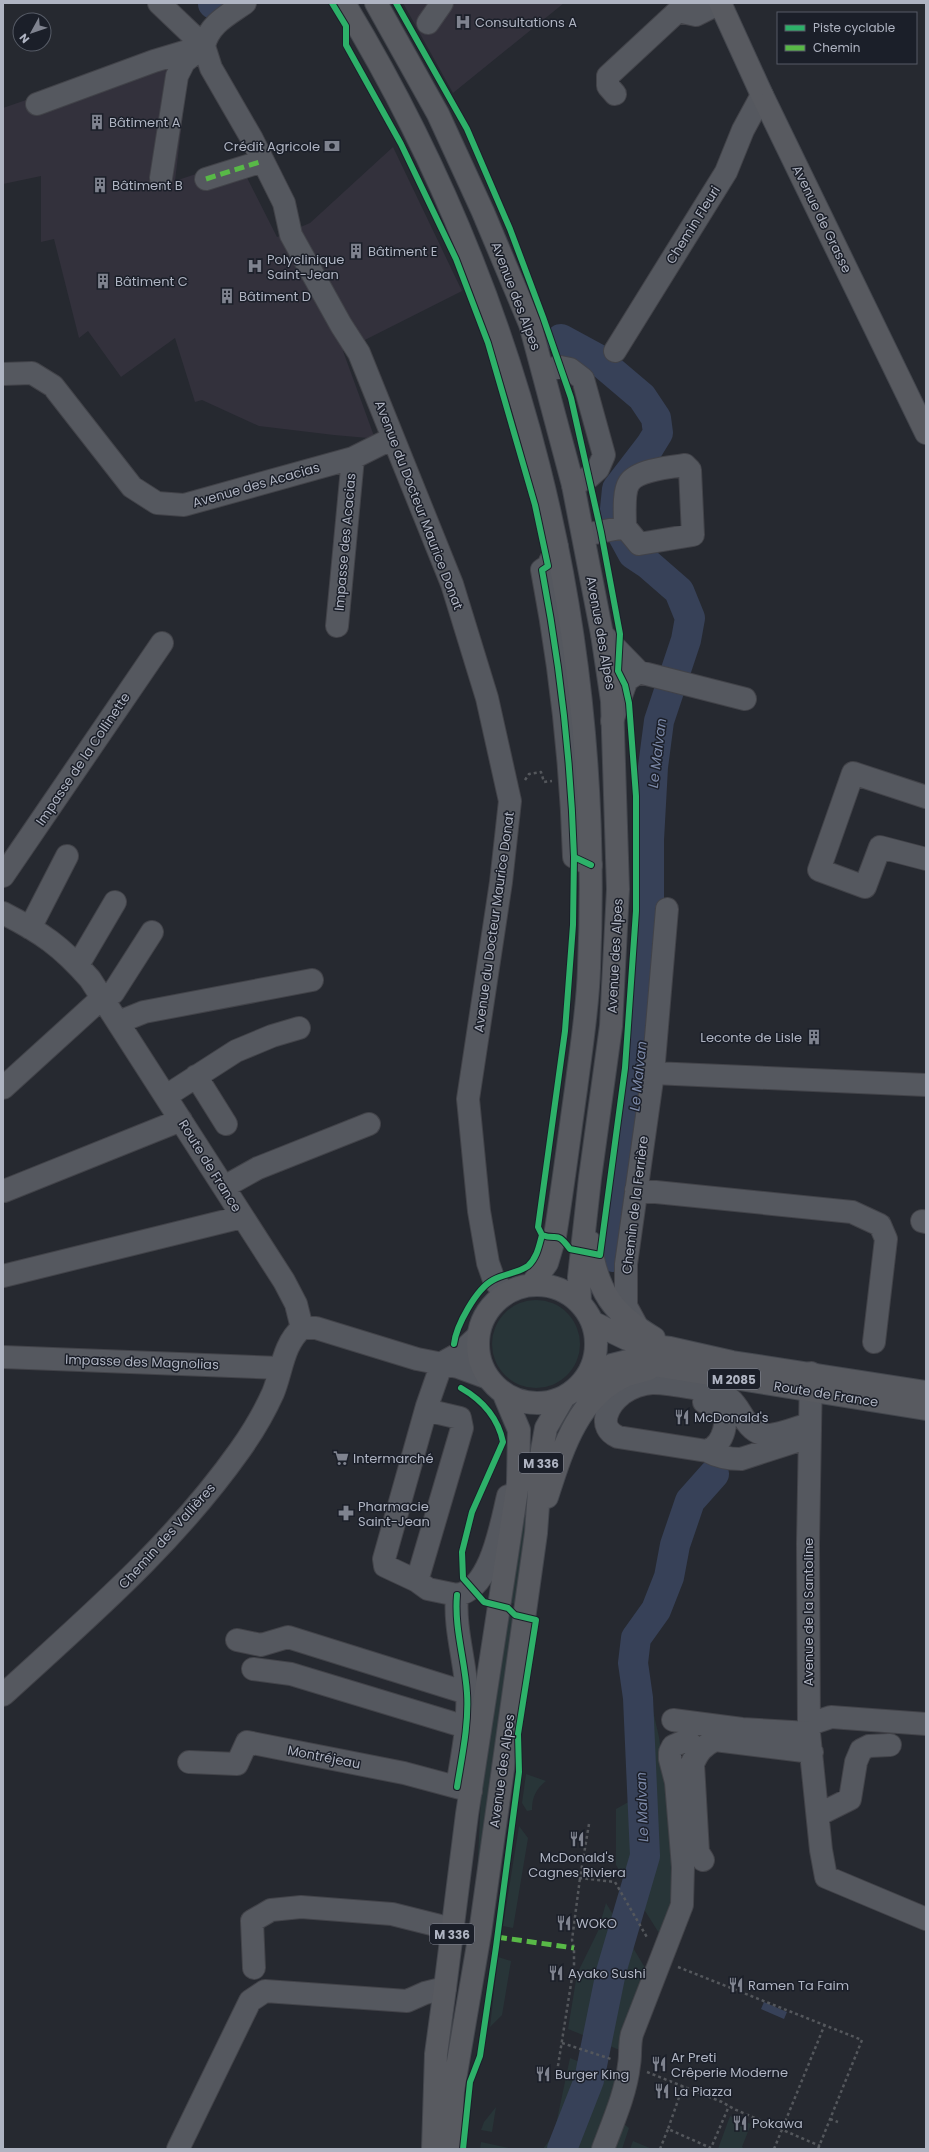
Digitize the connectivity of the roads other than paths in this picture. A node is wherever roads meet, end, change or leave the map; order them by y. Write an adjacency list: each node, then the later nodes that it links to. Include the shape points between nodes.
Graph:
1 (158, 3): 8 (street, Avenue du Docteur Maurice Donat)
2 (245, 3): 8 (street, via 216,23 206,35)
3 (344, 3): 25 (main road, Avenue des Alpes, via 401,101 471,255 498,326 529,426)
4 (376, 3): 16 (main road, Avenue des Alpes, via 438,114 462,163 530,324)
5 (442, 3): 7 (street)
6 (720, 3): 9 (street, via 696,15 678,11 608,76 608,86); 10 (main road, Avenue de Grasse)
7 (428, 24)
8 (204, 46): 11 (street, via 85,85); 12 (street, Avenue du Docteur Maurice Donat, via 211,68); 13 (street, via 184,62 177,76)
9 (615, 94)
10 (762, 95): 15 (street, Chemin Fleuri, via 743,130 726,172); 18 (main road, Avenue de Grasse)
11 (37, 104)
12 (263, 161): 14 (street); 20 (street, Avenue du Docteur Maurice Donat, via 284,203 291,235 359,352)
13 (161, 178)
14 (206, 178)
15 (615, 350)
16 (543, 370): 22 (main road, Avenue des Alpes); 22 (street, via 570,369 583,379 604,455 598,469)
17 (3, 374): 21 (street, Avenue des Acacias, via 32,373 53,386 132,487 157,503 184,505)
18 (921, 411): 19 (main road, Avenue de Grasse)
19 (926, 433)
20 (393, 438): 21 (street, Avenue des Acacias); 64 (street, Avenue du Docteur Maurice Donat, via 452,584 487,698 510,801 501,882 468,1099 479,1211 488,1263 494,1280)
21 (353, 458): 26 (street, Impasse des Acacias)
22 (573, 485): 24 (main road, Avenue des Alpes)
23 (618, 528): 24 (street)
24 (584, 535): 27 (main road, Avenue des Alpes)
25 (557, 547): 35 (main road, Avenue des Alpes, via 569,609 585,734 590,793); 35 (street, via 548,566 542,570 557,663 570,779 574,857)
26 (337, 626)
27 (602, 634): 29 (street); 31 (main road, Avenue des Alpes, via 612,701)
28 (162, 643): 36 (street, Impasse de la Collinette)
29 (644, 673): 30 (street); 31 (street, via 627,680)
30 (745, 698)
31 (612, 721): 58 (main road, Avenue des Alpes, via 618,874 615,960 611,1026)
32 (926, 797): 34 (street, via 853,773 819,870 865,887 880,847)
33 (68, 856): 40 (street)
34 (926, 859)
35 (591, 865): 63 (main road, Avenue des Alpes, via 589,970 560,1204 552,1250 547,1263)
36 (3, 876)
37 (115, 902): 42 (street)
38 (667, 909): 47 (street, Chemin de la Ferrière)
39 (3, 913): 40 (street, Route de France)
40 (30, 928): 42 (street, Route de France, via 61,948)
41 (152, 932): 44 (street, via 113,993)
42 (78, 965): 44 (street, Route de France)
43 (312, 980): 45 (street, via 144,1012)
44 (102, 998): 45 (street, Route de France); 50 (street)
45 (119, 1022): 51 (street, Route de France)
46 (299, 1028): 48 (street, via 236,1051)
47 (653, 1073): 49 (street); 56 (street, Chemin de la Ferrière)
48 (196, 1076): 51 (street); 53 (street)
49 (926, 1085)
50 (3, 1088)
51 (166, 1096): 52 (street, Route de France)
52 (181, 1120): 55 (street, Route de France); 57 (street)
53 (226, 1124)
54 (369, 1124): 55 (street, via 258,1168)
55 (224, 1187): 59 (street, Route de France)
56 (636, 1190): 60 (street, Chemin de la Ferrière); 70 (street, via 852,1212 880,1225 886,1240)
57 (4, 1191)
58 (586, 1215): 61 (main road); 65 (main road, Avenue des Alpes, via 579,1277)
59 (242, 1217): 62 (street); 67 (street, Route de France, via 291,1293)
60 (626, 1264): 61 (street, via 610,1278); 68 (street, Chemin de la Ferrière, via 626,1306)
61 (596, 1275): 68 (main road, via 609,1303)
62 (3, 1276)
63 (532, 1284): 64 (main road); 65 (main road, via 553,1286)
64 (505, 1293): 69 (main road, via 488,1309)
65 (580, 1303): 66 (main road)
66 (592, 1322): 72 (main road, Route de France, via 646,1345); 75 (main road, via 596,1344 594,1361)
67 (302, 1328): 73 (street, via 316,1328 417,1359); 74 (street, Chemin des Vallières, via 296,1333)
68 (640, 1330): 72 (main road)
69 (478, 1336): 73 (street, via 460,1353); 77 (main road, via 482,1365)
70 (874, 1342)
71 (3, 1357): 74 (street, Impasse des Magnolias)
72 (665, 1357): 75 (main road, Route de France, via 612,1365); 76 (main road, Route de France / M 2085); 86 (main road, via 608,1386 584,1410 571,1432 557,1466)
73 (442, 1363): 77 (street); 82 (street)
74 (280, 1368): 92 (street, Chemin des Vallières, via 273,1392 250,1434 187,1518 130,1580)
75 (586, 1377): 80 (main road)
76 (810, 1382): 79 (main road, Route de France); 81 (main road, Route de France / M 2085); 83 (street, Avenue de la Santoline)
77 (496, 1385): 80 (main road, via 522,1401 533,1403 554,1401); 85 (main road, M 336, via 519,1430)
78 (639, 1386): 83 (street, via 653,1383 721,1394 732,1400 749,1426 763,1435); 84 (street, via 649,1393 719,1405 725,1415 721,1440); 84 (street, via 622,1394 607,1410 606,1424 610,1432 618,1437)
79 (926, 1392)
80 (564, 1397): 86 (main road, Avenue des Alpes / M 336, via 546,1428)
81 (926, 1409)
82 (426, 1410): 87 (street, via 384,1559 385,1566 389,1569); 87 (street, via 460,1418 462,1428)
83 (809, 1430): 84 (street, via 741,1459 717,1456); 96 (street, Avenue de la Santoline)
84 (707, 1451)
85 (518, 1459): 88 (street, via 495,1544 484,1574 471,1588); 100 (main road, M 336, via 518,1483)
86 (536, 1533): 111 (main road, Avenue des Alpes / M 336, via 481,1925 453,2091)
87 (416, 1581): 88 (street, via 428,1589)
88 (457, 1595): 91 (street, via 455,1610)
89 (237, 1640): 91 (street, via 261,1645 288,1637)
90 (252, 1669): 95 (street, via 291,1674)
91 (467, 1693): 95 (street)
92 (3, 1695)
93 (673, 1720): 96 (street)
94 (926, 1724): 96 (street, via 831,1717)
95 (465, 1729): 100 (street)
96 (810, 1736): 99 (street, via 715,1740 705,1745); 101 (street, Avenue de la Santoline)
97 (890, 1745): 101 (street, via 869,1746 861,1750 856,1762 850,1799)
98 (189, 1762): 100 (street, Montréjeau, via 237,1764 247,1742 404,1773)
99 (693, 1764): 102 (street, via 698,1852); 112 (street, via 676,1782 684,1892 680,1914 631,2039 618,2108)
100 (464, 1789): 104 (main road, M 336)
101 (818, 1815): 103 (street, Avenue de la Santoline, via 826,1876)
102 (703, 1860)
103 (926, 1919)
104 (452, 1929): 105 (street, via 392,1914 301,1908 271,1910 252,1921); 106 (main road, M 336)
105 (254, 1968)
106 (445, 1988): 107 (main road, M 336); 108 (street, via 407,2001 265,1991 250,2001)
107 (436, 2054): 109 (main road, M 336); 110 (main road)
108 (178, 2149)
109 (418, 2149)
110 (433, 2149)
111 (450, 2149)
112 (604, 2149)

